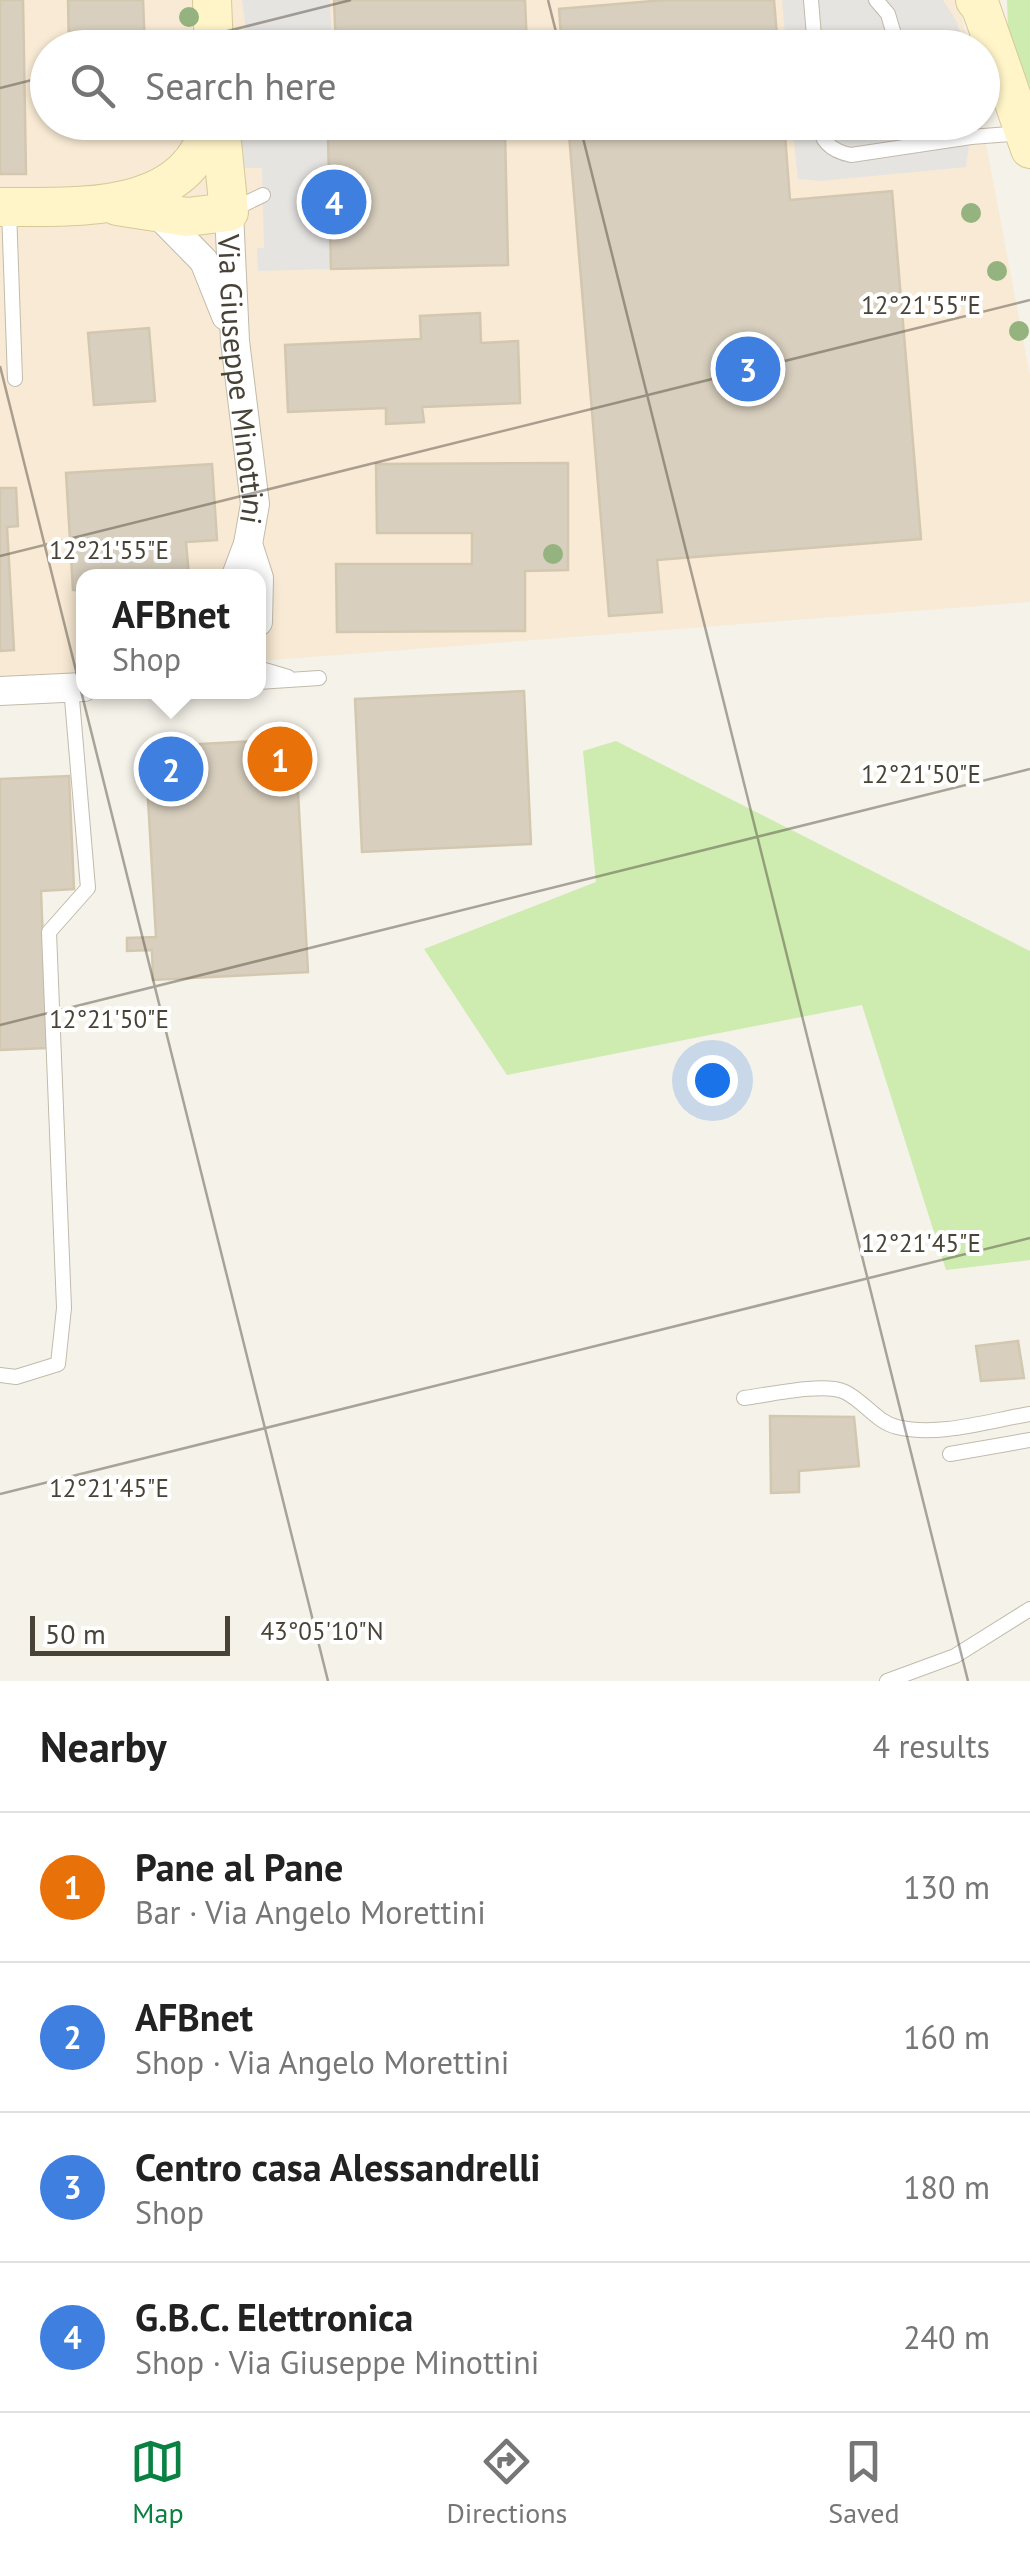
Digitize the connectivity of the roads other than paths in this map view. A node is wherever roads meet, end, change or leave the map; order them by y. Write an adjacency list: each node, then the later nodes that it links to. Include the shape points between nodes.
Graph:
1 (212, 0): 5 (main road)
2 (811, 0): 6 (lane)
3 (876, 0): 7 (lane)
4 (979, 3): 8 (main road)
5 (213, 30)
6 (814, 30)
7 (893, 30)
8 (988, 30)
9 (1000, 63): 15 (main road)
10 (1000, 139): 15 (lane)
11 (206, 140): 17 (main road, via 163,187)
12 (222, 140): 20 (main road)
13 (825, 140): 14 (lane, via 851,155)
14 (950, 140)
15 (1027, 141)
16 (263, 195): 20 (lane)
17 (112, 205): 18 (main road); 19 (main road)
18 (4, 207): 22 (lane)
19 (156, 212): 20 (main road, via 187,218); 21 (street, via 204,262)
20 (229, 212): 21 (street, Via Giuseppe Minottini)
21 (234, 341): 23 (street, Via Giuseppe Minottini, via 255,504)
22 (15, 379)
23 (248, 544): 24 (street, Via Giuseppe Minottini); 25 (street, Via Giuseppe Minottini)
24 (239, 569)
25 (256, 569)
26 (266, 671): 28 (lane)
27 (319, 678): 28 (lane)
28 (293, 679): 29 (lane)
29 (266, 681)
30 (76, 687): 31 (street)
31 (0, 691)
32 (78, 699): 33 (lane, via 88,888 49,932 64,1308 58,1364)
33 (0, 1375)
34 (744, 1398): 35 (lane, via 844,1391 884,1422 936,1430)
35 (1030, 1414)
36 (1030, 1440): 37 (lane)
37 (950, 1454)
38 (1030, 1609): 39 (lane, via 955,1656)
39 (887, 1681)

